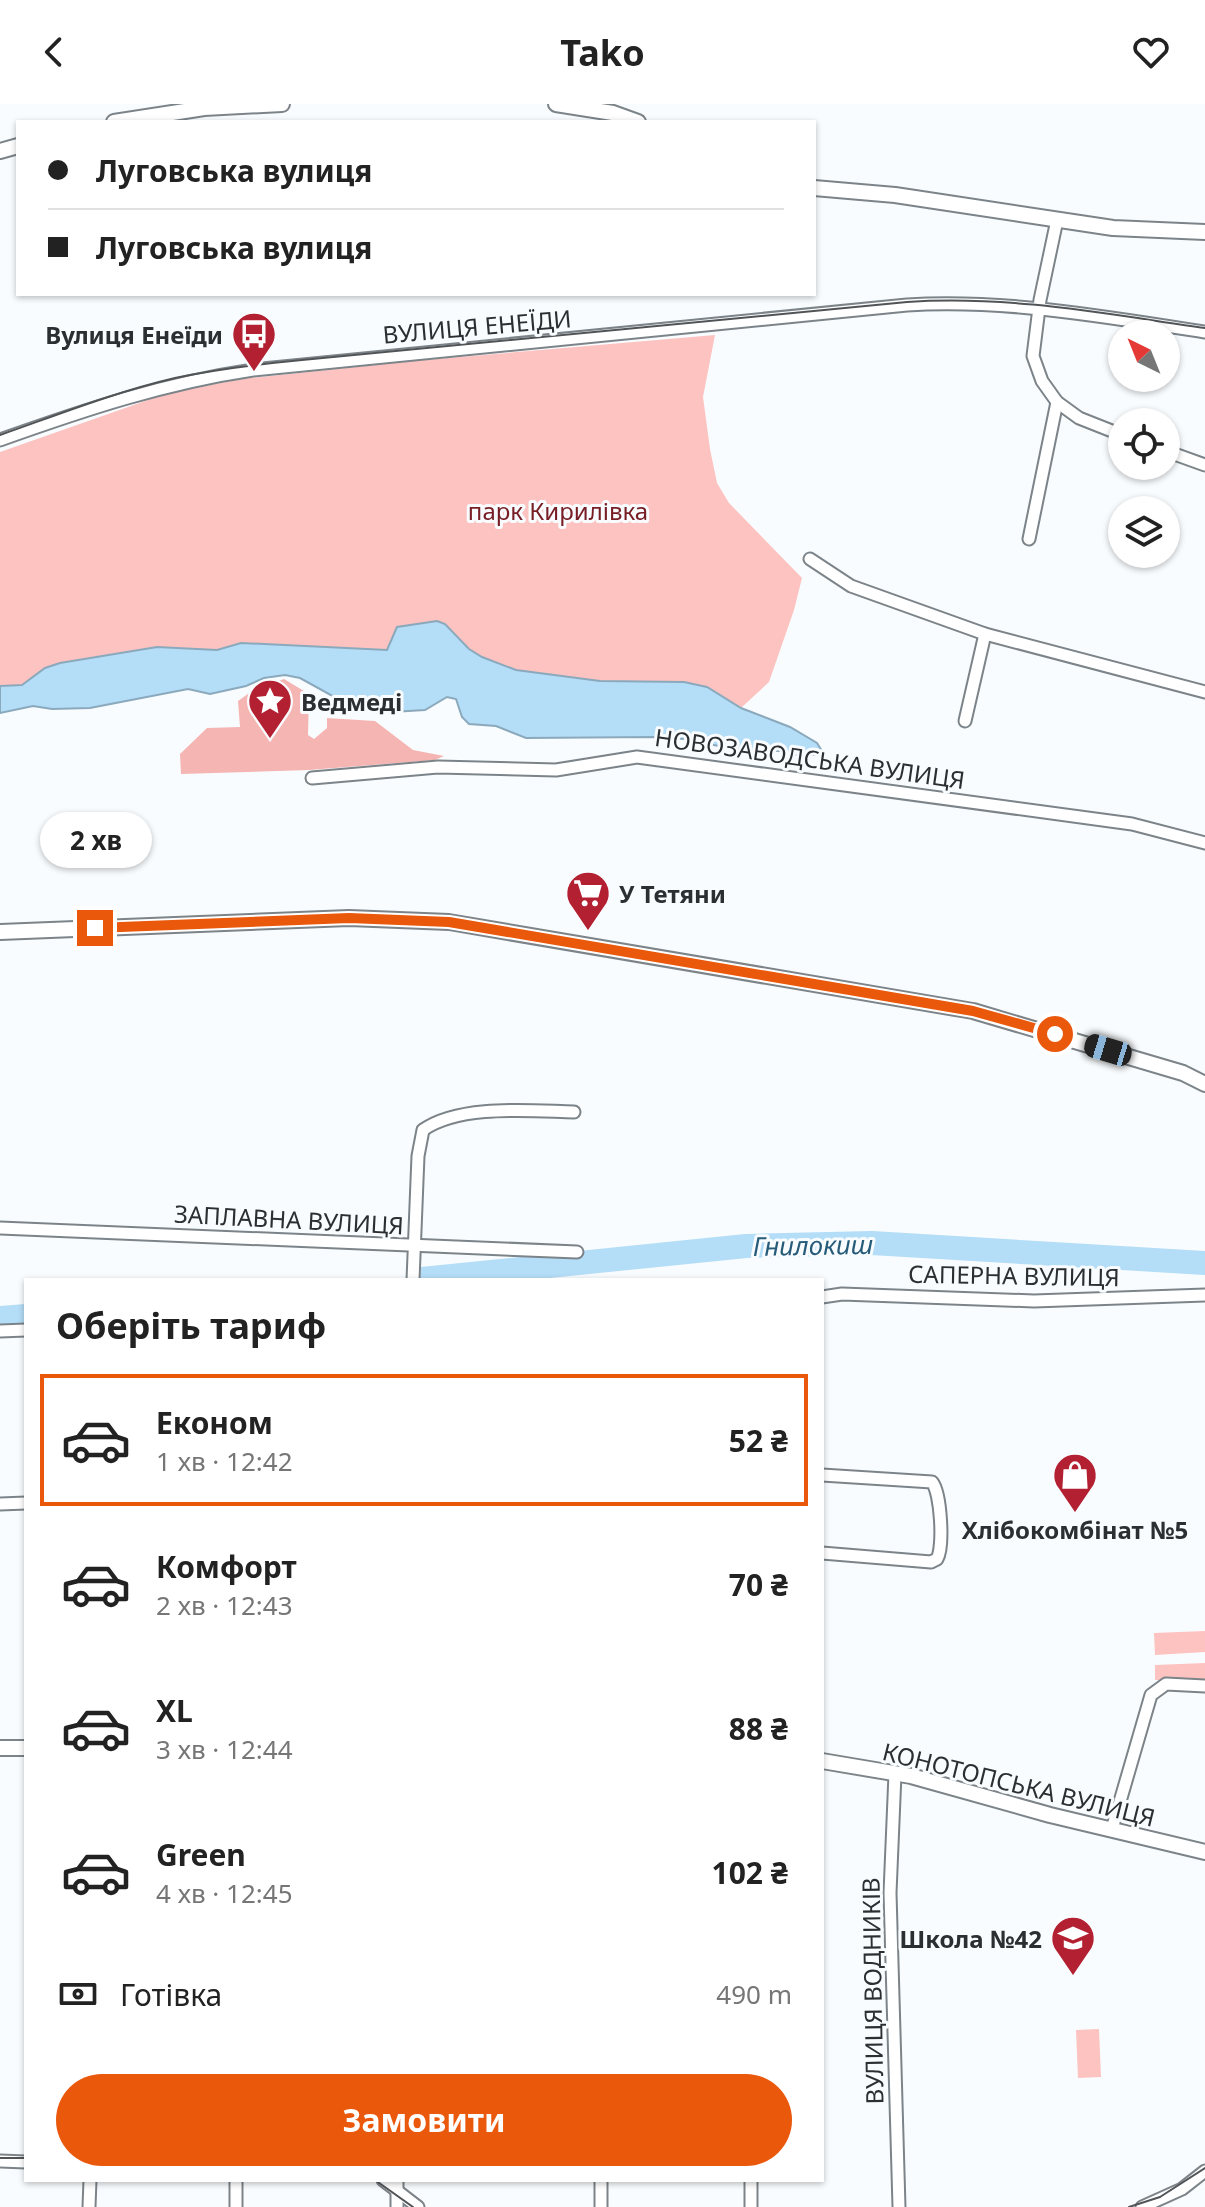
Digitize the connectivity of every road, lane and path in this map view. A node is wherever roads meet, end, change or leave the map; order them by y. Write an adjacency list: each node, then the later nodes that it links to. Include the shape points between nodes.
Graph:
1 (282, 104): 3 (street, via 204,108)
2 (556, 104): 4 (street)
3 (127, 120)
4 (632, 120)
5 (816, 188): 6 (street)
6 (1057, 220): 7 (street); 8 (street)
7 (1205, 232)
8 (1039, 308): 9 (street, ВУЛИЦЯ ЕНЕЇДИ); 10 (street, via 1033,356); 12 (street, ВУЛИЦЯ ЕНЕЇДИ, via 907,305 273,367 149,390)
9 (1205, 332)
10 (1057, 402): 11 (street); 15 (street)
11 (1108, 429)
12 (0, 440)
13 (1180, 456): 14 (street)
14 (1205, 465)
15 (1029, 539)
16 (810, 559): 17 (street, via 851,586)
17 (985, 634): 18 (street); 19 (street)
18 (1205, 692)
19 (965, 721)
20 (312, 778): 21 (street, НОВОЗАВОДСЬКА ВУЛИЦЯ, via 438,767 556,770 637,757 1132,824)
21 (1205, 843)
22 (0, 932): 23 (street, via 349,918 449,922 973,1011)
23 (1205, 1084)
24 (574, 1112): 26 (street, via 498,1111 451,1117 423,1130)
25 (0, 1228): 26 (street, ЗАПЛАВНА ВУЛИЦЯ)
26 (416, 1247): 27 (street, ЗАПЛАВНА ВУЛИЦЯ); 28 (street)
27 (577, 1252)
28 (413, 1278)
29 (1205, 1295): 30 (street, САПЕРНА ВУЛИЦЯ, via 1034,1301)
30 (824, 1297)
31 (24, 1330): 32 (street)
32 (0, 1331)
33 (824, 1475): 36 (street, via 932,1482 938,1494 940,1550 934,1561)
34 (24, 1503): 35 (street)
35 (0, 1504)
36 (824, 1553)
37 (1205, 1686): 42 (street, via 1166,1684 1151,1695)
38 (0, 1748): 39 (street)
39 (24, 1748)
40 (824, 1761): 41 (street, КОНОТОПСЬКА ВУЛИЦЯ)
41 (895, 1774): 42 (street, КОНОТОПСЬКА ВУЛИЦЯ); 58 (street, ВУЛИЦЯ ВОДНИКІВ, via 890,1893)
42 (1112, 1829): 43 (street, КОНОТОПСЬКА ВУЛИЦЯ)
43 (1205, 1852)
44 (0, 2161): 45 (street)
45 (24, 2162)
46 (1205, 2171): 59 (street, via 1182,2189)
47 (90, 2182): 52 (street)
48 (236, 2182): 53 (street)
49 (601, 2182): 56 (street)
50 (751, 2182): 57 (street)
51 (397, 2185): 54 (street); 55 (street)
52 (89, 2207)
53 (236, 2207)
54 (397, 2207)
55 (418, 2207)
56 (601, 2207)
57 (751, 2207)
58 (899, 2207)
59 (1142, 2207)

